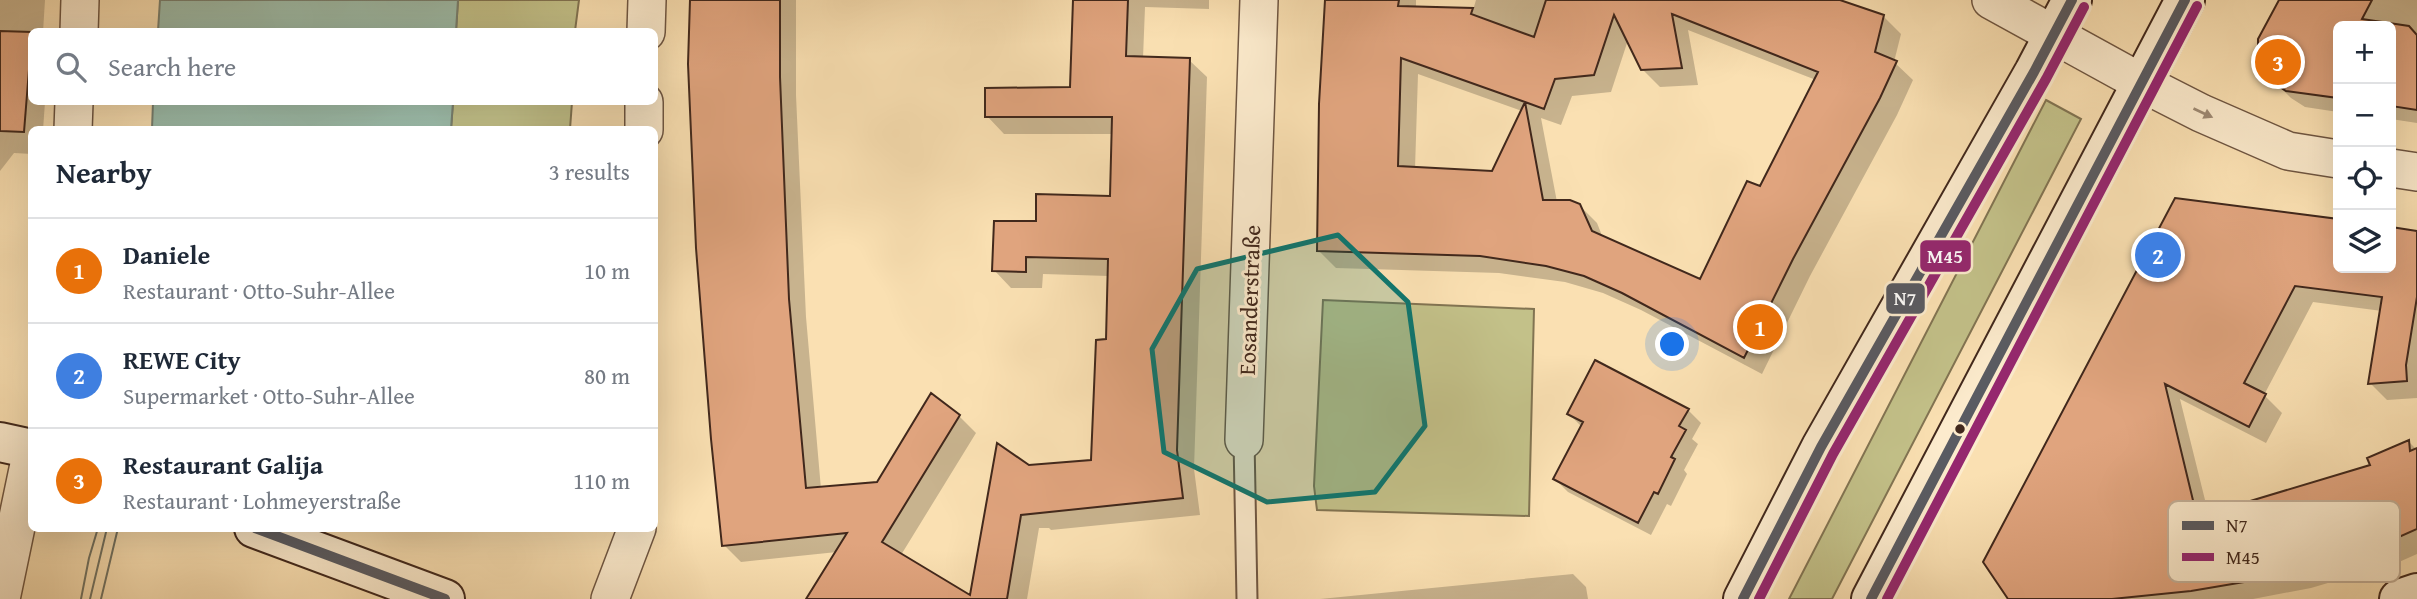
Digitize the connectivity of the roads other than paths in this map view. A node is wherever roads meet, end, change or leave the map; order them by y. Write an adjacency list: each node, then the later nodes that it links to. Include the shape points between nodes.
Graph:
1 (80, 0): 7 (street)
2 (647, 0): 8 (street)
3 (1259, 0): 18 (street, Eosanderstraße)
4 (1991, 0): 9 (street)
5 (2072, 0): 9 (main road)
6 (2185, 0): 10 (main road)
7 (79, 28)
8 (646, 28)
9 (2054, 35): 10 (street); 29 (main road, via 1821,447)
10 (2141, 83): 15 (street, one-way to 15, via 2288,151); 30 (main road)
11 (74, 105): 13 (street)
12 (644, 105): 14 (street)
13 (73, 126)
14 (644, 126)
15 (2333, 158)
16 (2396, 169): 17 (street)
17 (2417, 172)
18 (1244, 440): 28 (lane, Eosanderstraße)
19 (0, 442): 20 (main road)
20 (28, 448)
21 (28, 468): 25 (street)
22 (265, 532): 26 (main road)
23 (635, 532): 27 (street)
24 (2417, 593): 31 (main road)
25 (1, 599)
26 (445, 599)
27 (610, 599)
28 (1247, 599)
29 (1743, 599)
30 (1871, 599)
31 (2399, 599)

